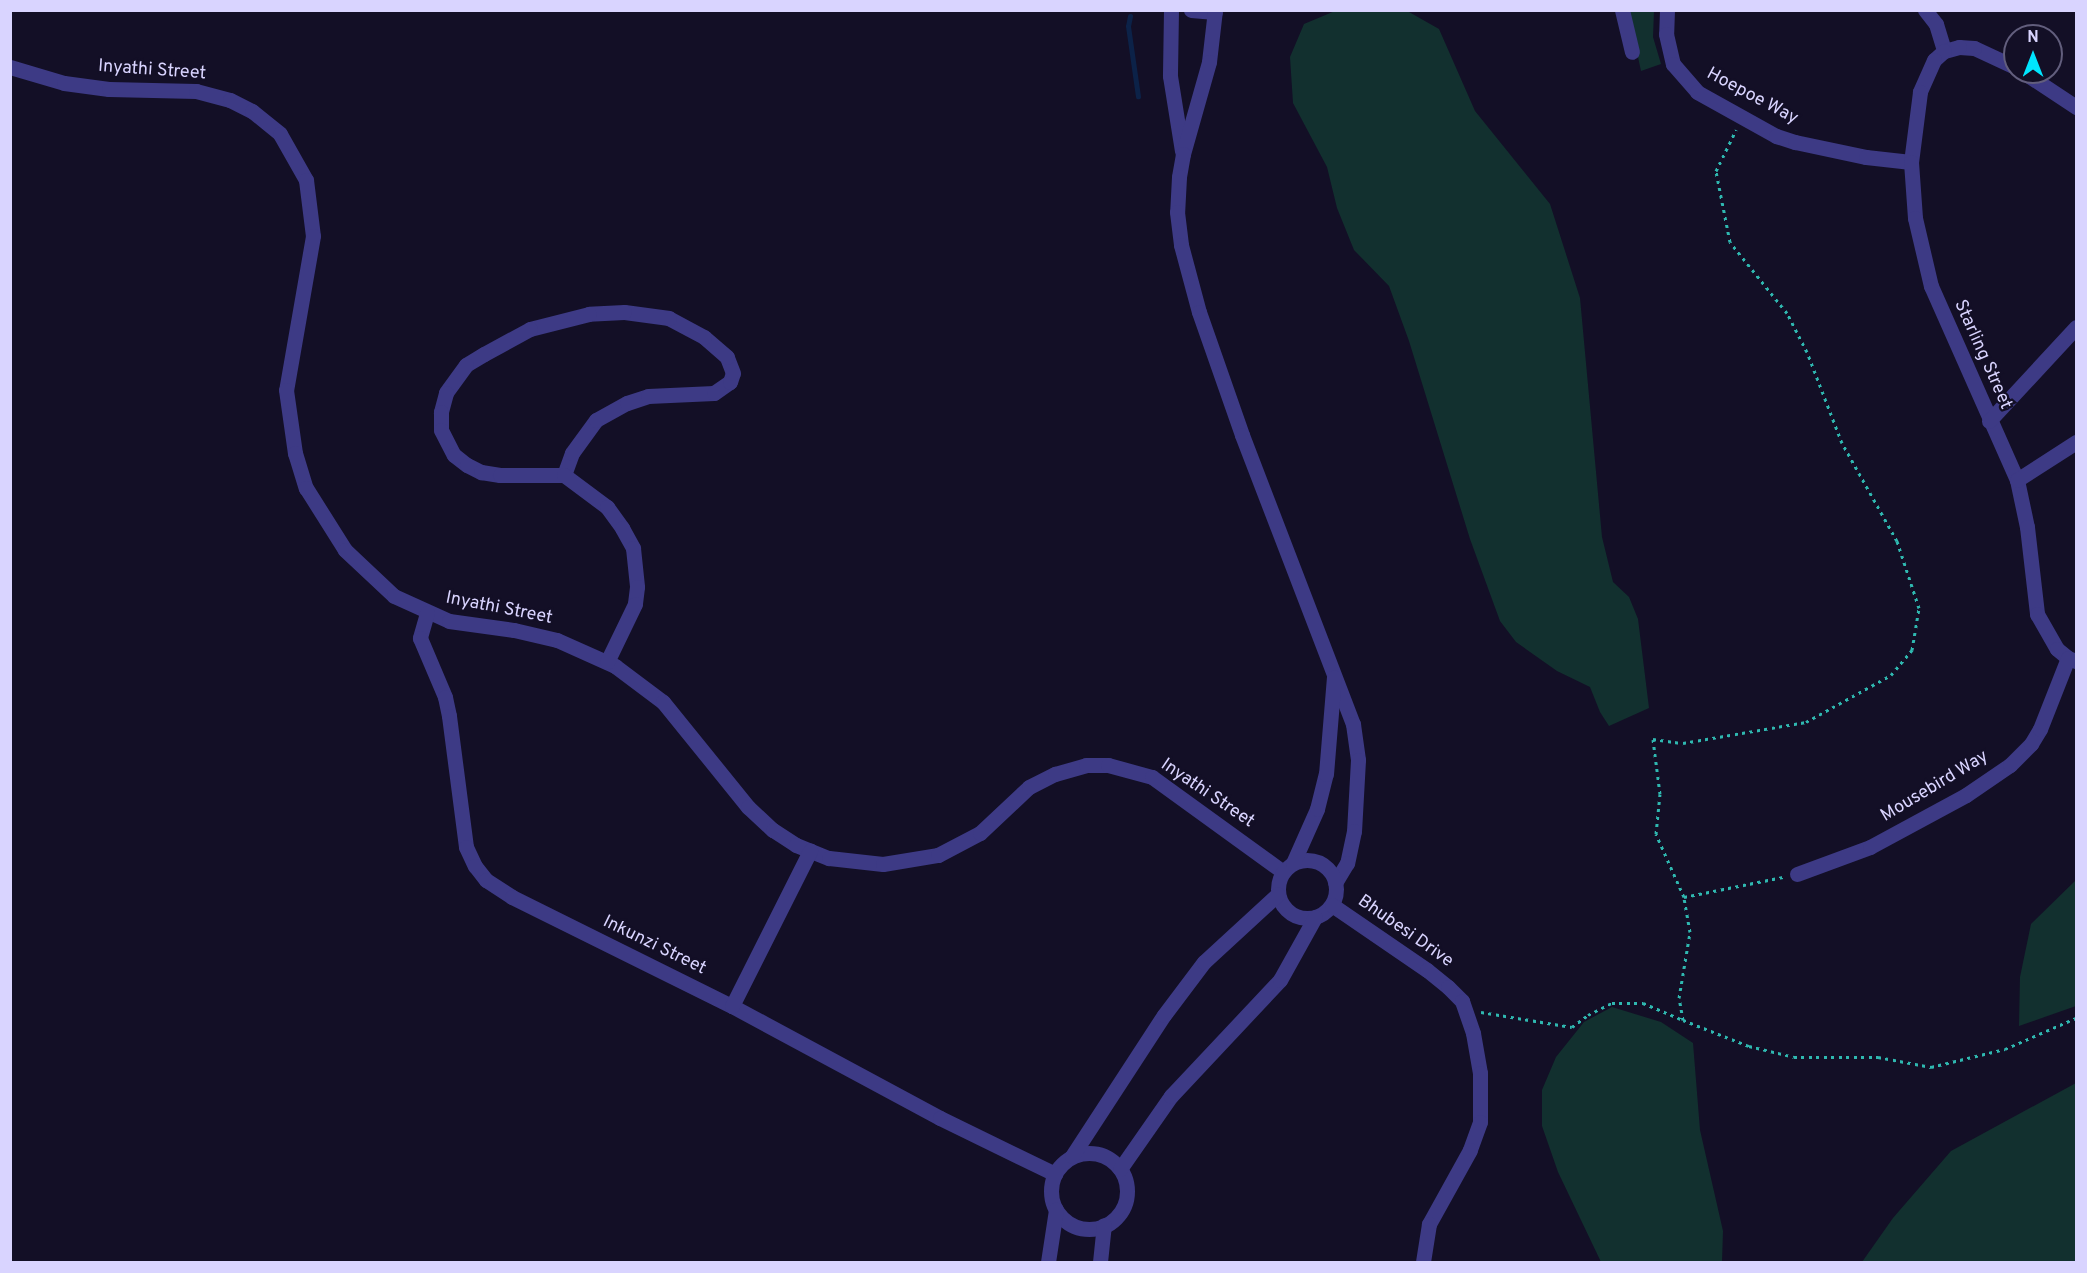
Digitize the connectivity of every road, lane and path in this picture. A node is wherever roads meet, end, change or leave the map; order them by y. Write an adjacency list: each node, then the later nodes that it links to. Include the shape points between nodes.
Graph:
1 (1171, 10): 14 (street, via 1170,76)
2 (1191, 10): 6 (street)
3 (1622, 10): 8 (street)
4 (1667, 10): 13 (street, Hoepoe Way, via 1666,34 1673,64 1683,79 1697,92)
5 (1925, 10): 7 (street, via 1936,24)
6 (1215, 11): 14 (street, via 1209,62)
7 (1944, 51): 9 (street, via 1974,48); 15 (street, Starling Street, via 1934,60 1920,92)
8 (1632, 52)
9 (2003, 61)
10 (10, 67): 21 (street, Inyathi Street, via 87,86 196,91 252,111 280,134 306,180 313,236 286,390 295,453 306,488 345,550 394,596)
11 (2042, 84): 12 (street)
12 (2076, 107)
13 (1743, 116): 15 (street, Hoepoe Way, via 1776,136 1795,142); 30 (path, via 1716,171 1730,242 1787,313 1807,352 1842,443 1897,541 1919,608 1912,650 1891,675 1806,722 1683,743 1653,739 1660,794 1656,834)
14 (1183, 154): 24 (street, via 1177,212 1181,245 1199,312)
15 (1911, 162): 17 (street, Starling Street, via 1915,218 1930,286)
16 (2076, 327): 17 (street)
17 (1989, 421): 20 (street, Starling Street)
18 (2076, 442): 20 (street)
19 (564, 475): 19 (street, via 490,474 454,455 441,430 441,412 446,393 466,365 531,329 589,314 624,312 669,318 704,337 733,365 730,382 714,393 648,396 596,420 572,453); 23 (street, via 607,507 633,548 635,604)
20 (2017, 480): 22 (street, Starling Street, via 2037,614 2048,636)
21 (427, 613): 23 (street, Inyathi Street, via 449,621 557,640); 33 (street, Inkunzi Street, via 420,638 445,697 463,834 475,866 486,880 512,897)
22 (2072, 660): 27 (street, Mousebird Way, via 2040,729 2016,760 1966,795 1870,848)
23 (607, 662): 25 (street, Inyathi Street, via 663,702 748,807 773,830)
24 (1334, 678): 26 (street, via 1326,774 1317,809); 28 (street, via 1353,724 1358,760 1354,831 1347,863)
25 (810, 851): 26 (street, Inyathi Street, via 853,863 883,864 938,855 980,832 1029,787 1076,768 1108,765 1152,777); 33 (street)
26 (1288, 867): 28 (street, via 1301,860 1319,863); 29 (street, via 1278,882)
27 (1797, 874): 30 (path)
28 (1335, 883): 31 (street)
29 (1278, 894): 32 (street, via 1284,909 1291,914); 37 (street, via 1204,962 1164,1015)
30 (1684, 897): 36 (path, via 1690,932 1679,998)
31 (1332, 905): 32 (street); 34 (street, Bhubesi Drive, via 1427,970 1461,1001)
32 (1315, 917): 38 (street, via 1280,980 1171,1096)
33 (732, 1006): 39 (street, Inkunzi Street, via 940,1118)
34 (1467, 1012): 36 (path, via 1572,1027 1612,1002 1643,1003); 44 (street, Bhubesi Drive, via 1480,1073 1480,1122 1470,1150 1429,1224)
35 (2076, 1018): 36 (path, via 2005,1049 1931,1067 1878,1057 1794,1057 1749,1046)
36 (1683, 1020)
37 (1072, 1156): 38 (street, via 1104,1156); 39 (street)
38 (1120, 1169): 41 (street, via 1125,1179 1125,1201 1113,1220)
39 (1054, 1174): 40 (street, via 1051,1192)
40 (1056, 1210): 41 (street, via 1072,1225); 42 (street)
41 (1104, 1225): 43 (street)
42 (1048, 1263)
43 (1100, 1263)
44 (1423, 1263)

